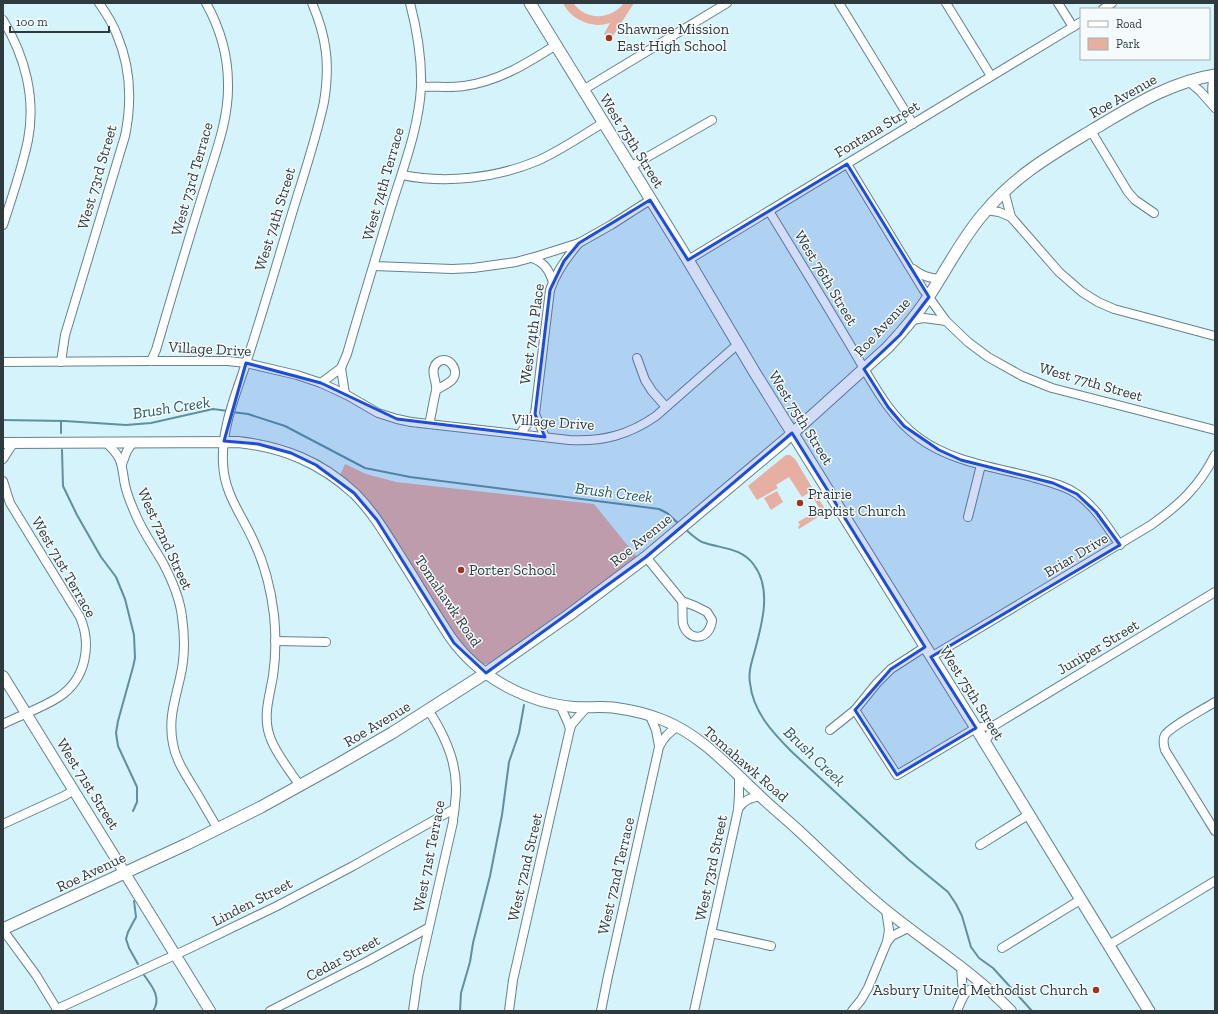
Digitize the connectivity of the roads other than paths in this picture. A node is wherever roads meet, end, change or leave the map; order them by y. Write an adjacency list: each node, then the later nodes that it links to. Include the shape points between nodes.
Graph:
1 (99, 3): 49 (street, West 73rd Street, via 117,35 125,57 130,91 128,122 65,336)
2 (206, 3): 47 (street, West 73rd Terrace, via 223,44 227,65 227,104 211,166)
3 (312, 3): 50 (street, West 74th Street, via 326,48 327,83 324,102)
4 (410, 3): 17 (street, West 74th Terrace, via 418,38)
5 (530, 3): 13 (main road, West 75th Street)
6 (727, 3): 18 (street)
7 (839, 3): 22 (street)
8 (946, 3): 15 (street)
9 (1058, 3): 12 (street)
10 (3, 20): 33 (street, via 23,60 31,103 28,139)
11 (1080, 23): 12 (street, Fontana Street)
12 (1073, 27): 15 (street, Fontana Street)
13 (556, 45): 17 (street, via 518,69 485,82 451,87); 18 (main road, West 75th Street)
14 (1214, 75): 16 (main road, Roe Avenue); 19 (street, via 1211,86)
15 (991, 76): 22 (street, Fontana Street)
16 (1188, 81): 19 (street); 23 (main road, Roe Avenue, via 1155,94)
17 (421, 87): 26 (street, West 74th Terrace, via 416,122)
18 (583, 90): 21 (main road, West 75th Street)
19 (1215, 107)
20 (712, 120): 25 (street)
21 (603, 123): 25 (main road, West 75th Street); 26 (street, via 560,149 514,169 470,177)
22 (913, 124): 24 (street, Fontana Street)
23 (1091, 131): 27 (main road, Roe Avenue, via 1031,168); 31 (street, via 1128,192)
24 (847, 164): 30 (street, Fontana Street); 38 (street, West 77th Street)
25 (630, 167): 28 (main road, West 75th Street)
26 (402, 175): 37 (street, West 74th Terrace)
27 (1004, 190): 29 (main road, Roe Avenue); 32 (street)
28 (650, 200): 34 (street); 36 (main road, West 75th Street)
29 (986, 210): 32 (street); 39 (main road, Roe Avenue)
30 (769, 211): 36 (street, Fontana Street); 52 (street, West 76th Street)
31 (1154, 213)
32 (1010, 217): 44 (street, via 1059,272 1098,302 1130,314)
33 (3, 225)
34 (579, 243): 35 (street); 40 (street, West 74th Place, via 564,261)
35 (532, 258): 37 (street, via 473,268); 40 (street, via 545,266)
36 (688, 260): 45 (main road, West 75th Street)
37 (374, 266): 51 (street, West 74th Terrace)
38 (909, 266): 39 (street, via 920,274); 41 (street, West 77th Street)
39 (940, 279): 41 (main road, Roe Avenue)
40 (553, 282): 57 (street, West 74th Place)
41 (929, 297): 42 (main road, Roe Avenue); 43 (street, West 77th Street)
42 (912, 320): 43 (street, via 924,318); 52 (main road, Roe Avenue)
43 (946, 321): 59 (street, West 77th Street, via 988,358 1037,383)
44 (1215, 336)
45 (738, 344): 56 (street, Village Drive); 60 (main road, West 75th Street)
46 (637, 358): 56 (street, via 645,380)
47 (151, 361): 49 (street, Village Drive); 50 (street, Village Drive)
48 (3, 362): 49 (street, Village Drive)
49 (61, 362)
50 (246, 363): 53 (street, Village Drive); 63 (street, West 74th Street)
51 (341, 368): 53 (street); 55 (street, West 74th Terrace)
52 (864, 369): 60 (main road, Roe Avenue); 71 (street, West 76th Street, via 888,407 918,438 961,460)
53 (321, 383): 55 (street, Village Drive)
54 (436, 390): 58 (street)
55 (344, 394): 58 (street, Village Drive, via 378,413)
56 (666, 407): 62 (street, Village Drive, via 647,422 609,438 577,441)
57 (535, 414): 61 (street, West 74th Place); 62 (street)
58 (429, 424): 61 (street, Village Drive)
59 (1215, 430)
60 (792, 433): 75 (main road, Roe Avenue); 80 (main road, West 75th Street)
61 (520, 434): 62 (street, Village Drive)
62 (545, 437)
63 (224, 441): 65 (street, Tomahawk Road); 78 (street, via 222,451 226,485 264,568 271,595); 82 (street, Tomahawk Road, via 258,444 291,454 316,465 354,493 377,520 454,643)
64 (106, 442): 65 (street, Tomahawk Road); 67 (street, Tomahawk Road); 70 (street, West 72nd Street)
65 (133, 442): 70 (street)
66 (3, 443): 67 (street, Tomahawk Road)
67 (14, 443): 69 (street)
68 (1215, 455): 74 (street, Briar Drive, via 1199,481 1174,509)
69 (3, 459)
70 (122, 464): 107 (street, West 72nd Street, via 133,510 172,581 182,617 184,659 172,708 171,726 176,756)
71 (981, 465): 73 (street); 74 (street, West 76th Street, via 1069,489 1090,505)
72 (3, 481): 89 (street, West 71st Terrace, via 10,503 80,617 85,630 85,659 77,678 60,697)
73 (968, 517)
74 (1120, 545): 81 (street, Briar Drive)
75 (646, 557): 77 (street); 82 (main road, Roe Avenue)
76 (1215, 592): 92 (street, Juniper Street)
77 (682, 601): 77 (street, via 707,612 712,620 712,627 707,633 693,636 687,630 683,624)
78 (275, 641): 79 (street); 100 (street, via 275,661 266,722 274,746)
79 (326, 642)
80 (925, 647): 81 (main road, West 75th Street); 87 (street, via 891,669)
81 (931, 657): 94 (main road, West 75th Street)
82 (486, 673): 85 (street, Tomahawk Road, via 519,693); 88 (main road, Roe Avenue)
83 (3, 676): 89 (street, West 71st Street)
84 (1215, 702): 108 (street, via 1171,729 1164,736 1163,743)
85 (560, 705): 86 (street, Tomahawk Road); 95 (street)
86 (586, 708): 90 (street, Tomahawk Road, via 615,708); 95 (street, West 72nd Street)
87 (855, 710): 94 (street, Juniper Street, via 897,775); 96 (street)
88 (429, 711): 100 (main road, Roe Avenue); 103 (street, West 71st Terrace, via 443,735 451,756 456,778)
89 (26, 713): 91 (street, West 71st Terrace); 101 (street, West 71st Street)
90 (650, 716): 93 (street, Tomahawk Road); 98 (street, West 72nd Terrace)
91 (3, 724)
92 (995, 725): 94 (street, Juniper Street); 97 (street, Juniper Street)
93 (677, 727): 98 (street, West 72nd Terrace, via 662,741); 99 (street, Tomahawk Road, via 708,748)
94 (976, 728): 97 (main road, West 75th Street)
95 (570, 729): 130 (street, West 72nd Street)
96 (830, 730)
97 (984, 742): 105 (main road, West 75th Street)
98 (660, 747): 131 (street, West 72nd Terrace)
99 (739, 776): 102 (street, Tomahawk Road); 104 (street, West 73rd Street)
100 (300, 786): 107 (main road, Roe Avenue)
101 (74, 790): 106 (street); 110 (street, West 71st Street)
102 (760, 796): 104 (street, West 73rd Street, via 746,800); 113 (street, Tomahawk Road)
103 (454, 809): 114 (street, West 71st Terrace); 122 (street, Linden Street, via 291,899)
104 (738, 810): 117 (street, West 73rd Street)
105 (1028, 815): 109 (street); 112 (main road, West 75th Street)
106 (3, 824)
107 (218, 829): 110 (main road, Roe Avenue)
108 (1215, 831)
109 (980, 845)
110 (125, 873): 116 (main road, Roe Avenue); 122 (street, West 71st Street)
111 (1215, 881): 120 (street)
112 (1080, 900): 120 (main road, West 75th Street); 121 (street)
113 (886, 910): 115 (street, Tomahawk Road); 118 (street, via 889,930)
114 (428, 928): 128 (street, Cedar Street); 129 (street, West 71st Terrace)
115 (908, 928): 118 (street, via 892,936); 123 (street, Tomahawk Road)
116 (3, 929): 126 (street)
117 (711, 932): 119 (street, West 73rd Street); 132 (street, West 73rd Street)
118 (887, 942): 133 (street, via 868,988)
119 (771, 946)
120 (1108, 946): 136 (main road, West 75th Street)
121 (1002, 948)
122 (176, 955): 126 (street, Linden Street); 127 (street, West 71st Street)
123 (961, 966): 124 (street, Tomahawk Road); 125 (street)
124 (984, 985): 125 (street, via 970,989); 135 (street, Tomahawk Road)
125 (963, 995): 134 (street)
126 (58, 1010)
127 (210, 1011)
128 (270, 1011)
129 (413, 1011)
130 (508, 1011)
131 (601, 1011)
132 (694, 1011)
133 (852, 1011)
134 (957, 1011)
135 (1011, 1011)
136 (1148, 1011)

